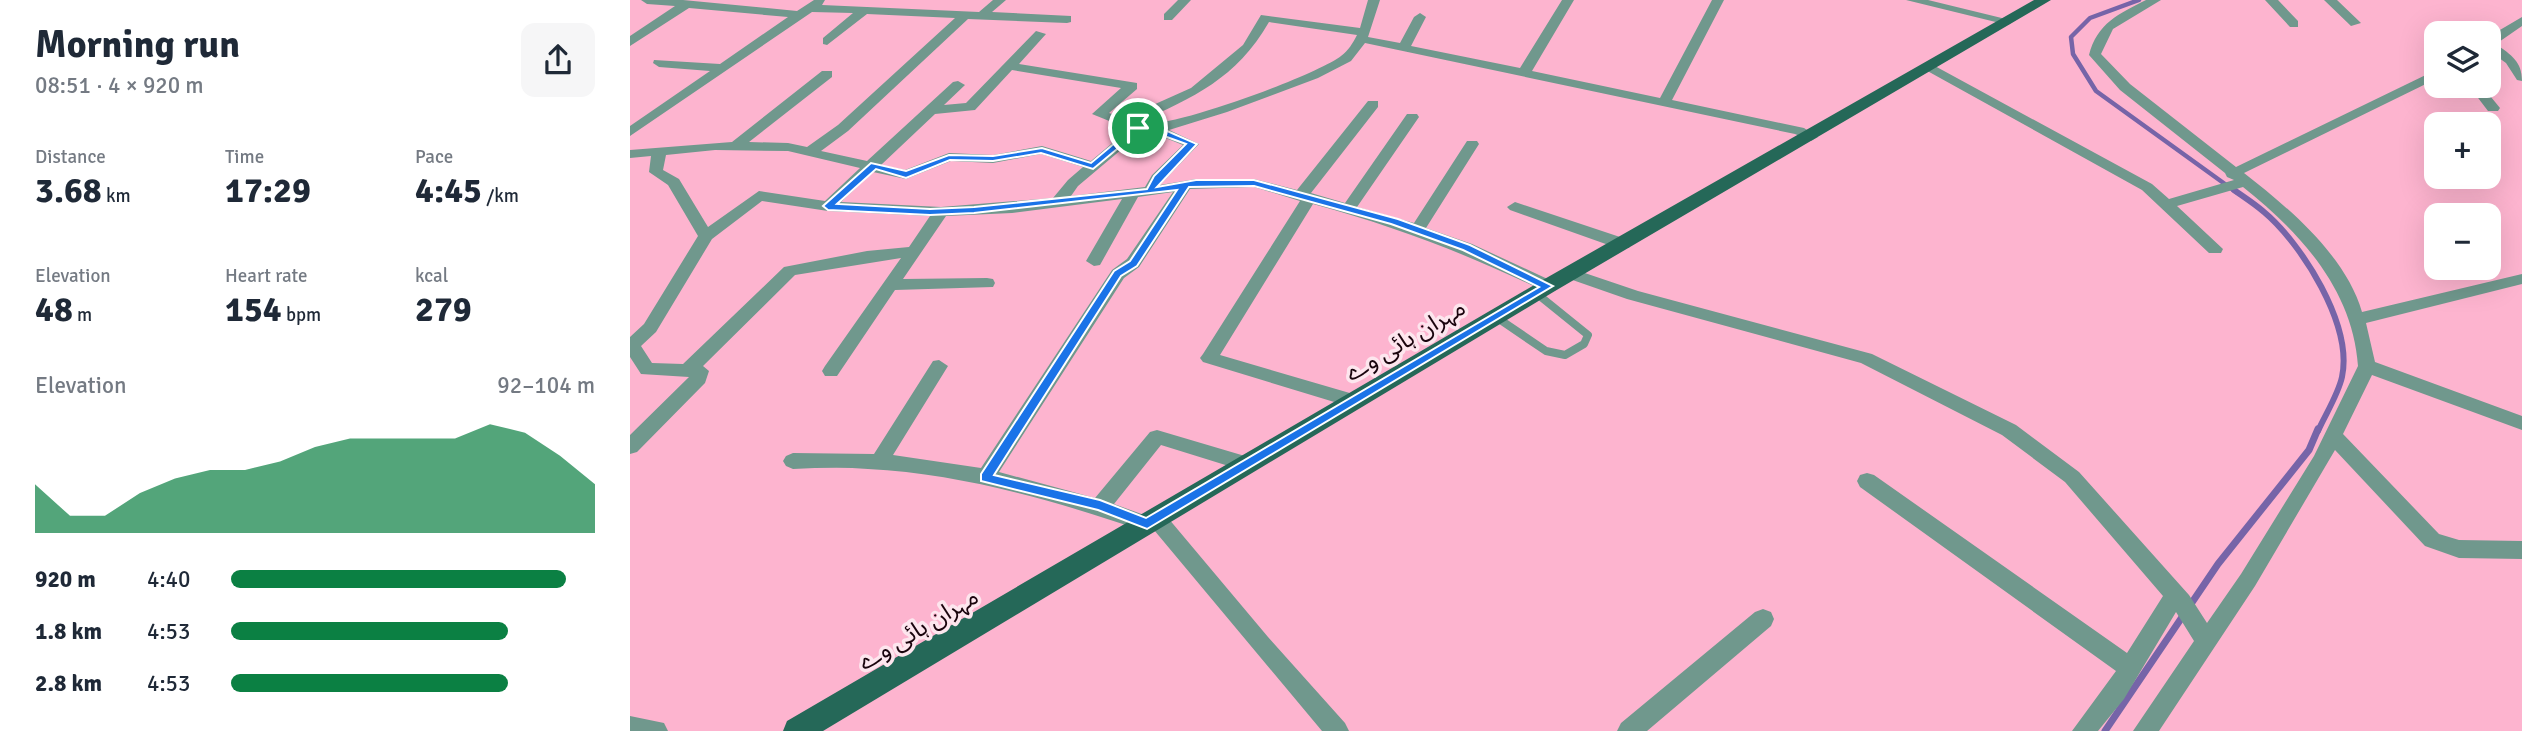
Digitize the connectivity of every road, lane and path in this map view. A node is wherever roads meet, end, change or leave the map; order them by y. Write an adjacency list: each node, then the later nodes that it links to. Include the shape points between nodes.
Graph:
1 (653, 0): 12 (street)
2 (1000, 0): 16 (street)
3 (1185, 0): 17 (street)
4 (1374, 0): 25 (street)
5 (1568, 0): 35 (street)
6 (1718, 0): 41 (street)
7 (1912, 0): 20 (street)
8 (2044, 0): 20 (main road, مہران ہائی وے)
9 (2155, 0): 57 (street, via 2106,27 2095,55 2125,87)
10 (2271, 0): 23 (street)
11 (2330, 0): 22 (street)
12 (686, 4): 13 (street); 28 (street)
13 (811, 7): 14 (street); 33 (street)
14 (865, 10): 15 (street); 27 (street)
15 (965, 15): 16 (street); 52 (street, via 844,128)
16 (981, 16): 19 (street)
17 (1168, 17)
18 (1419, 17): 29 (street)
19 (1067, 19)
20 (2008, 21): 34 (main road, مہران ہائی وے)
21 (2522, 21): 26 (street)
22 (2355, 23)
23 (2294, 24)
24 (1040, 34): 32 (street)
25 (1364, 35): 29 (street); 46 (street, via 1265,19 1248,47 1196,91); 47 (street, via 1346,60 1312,78)
26 (2501, 35)
27 (827, 41)
28 (630, 42)
29 (1404, 48): 35 (street)
30 (2501, 53): 37 (street)
31 (659, 63): 33 (street)
32 (1010, 66): 44 (street, via 970,107); 46 (street, via 1132,86 1099,114)
33 (722, 68): 48 (street)
34 (1928, 68): 49 (main road, مہران ہائی وے); 63 (street, via 2089,153)
35 (1524, 73): 41 (street)
36 (827, 74): 51 (street)
37 (2522, 77)
38 (2424, 80): 57 (street)
39 (958, 85): 44 (street)
40 (2485, 98): 43 (street)
41 (1664, 102): 49 (street)
42 (1373, 104): 61 (street)
43 (2493, 108)
44 (932, 110): 55 (street)
45 (1412, 117): 66 (street)
46 (1131, 125): 47 (street); 56 (street)
47 (1155, 129): 59 (street, via 1192,144)
48 (630, 132)
49 (1811, 137): 70 (main road, مہران ہائی وے)
50 (1472, 144): 68 (street)
51 (737, 145): 52 (street); 53 (street)
52 (811, 151): 55 (street)
53 (659, 153): 54 (street); 69 (street, via 656,172 674,182)
54 (630, 154)
55 (875, 165): 56 (street, via 906,175 949,158 993,159 1042,150); 64 (street)
56 (1093, 166): 62 (street)
57 (2237, 178): 63 (street); 80 (street, via 2283,211 2319,251 2350,298)
58 (1185, 185): 59 (street); 61 (street, via 1254,183); 93 (street, via 1133,263 1118,274)
59 (1150, 191): 60 (street)
60 (1133, 193): 62 (street); 73 (street)
61 (1306, 196): 66 (street); 86 (street, via 1209,358)
62 (1059, 201): 67 (street)
63 (2168, 204): 71 (street)
64 (828, 206): 67 (street); 69 (street, via 759,196)
65 (1515, 207): 70 (street)
66 (1349, 208): 68 (street)
67 (941, 212): 72 (street)
68 (1417, 230): 78 (street, via 1466,248)
69 (706, 236): 81 (street, via 650,327)
70 (1623, 244): 74 (main road, مہران ہائی وے)
71 (2215, 249)
72 (916, 251): 77 (street); 84 (street, via 790,271)
73 (1094, 261)
74 (1570, 273): 78 (main road, مہران ہائی وے); 98 (street, via 1633,295 1866,358 2008,430 2073,477)
75 (2522, 279): 80 (street)
76 (987, 283): 77 (street)
77 (892, 285): 85 (street)
78 (1542, 290): 79 (main road, مہران ہائی وے); 79 (lane, via 1588,335 1584,344 1565,355 1546,351)
79 (1496, 317): 86 (main road, مہران ہائی وے)
80 (2356, 318): 83 (street)
81 (631, 346): 84 (street, via 647,369)
82 (939, 366): 91 (street)
83 (2367, 366): 87 (street); 88 (street)
84 (688, 370): 89 (street, via 700,371 699,378)
85 (831, 371)
86 (1354, 401): 92 (main road, مہران ہائی وے)
87 (2522, 423)
88 (2333, 436): 97 (street, via 2432,540 2459,549); 100 (street, via 2248,580)
89 (630, 447)
90 (793, 461): 91 (street)
91 (878, 463): 93 (street)
92 (1248, 464): 95 (street, via 1157,437); 96 (main road, مہران ہائی وے)
93 (985, 478): 95 (street)
94 (1867, 481): 101 (street)
95 (1100, 506): 96 (street)
96 (1151, 521): 103 (main road, مہران ہائی وے); 105 (street)
97 (2522, 550)
98 (2178, 599): 100 (street); 101 (street)
99 (1763, 620): 106 (street)
100 (2202, 634): 108 (street)
101 (2130, 668): 107 (street)
102 (630, 727): 104 (street)
103 (801, 730)
104 (656, 731)
105 (1337, 731)
106 (1629, 731)
107 (2084, 731)
108 (2146, 731)

